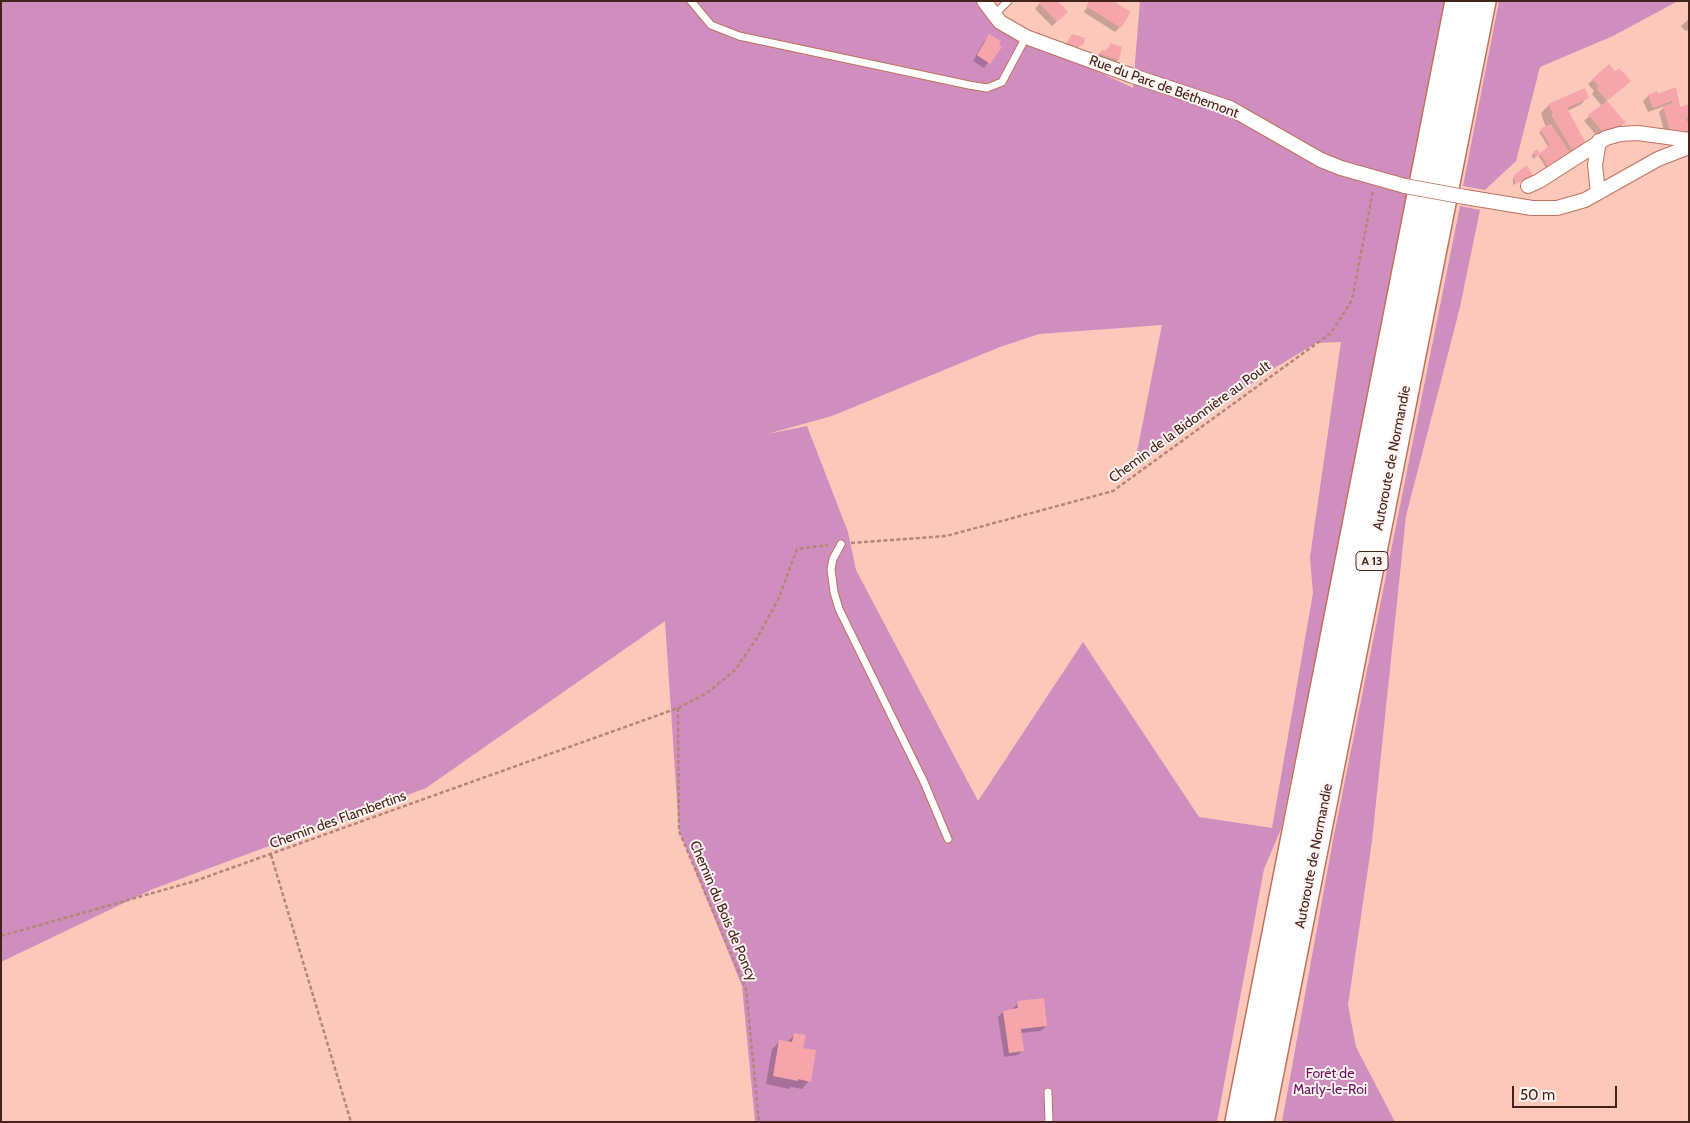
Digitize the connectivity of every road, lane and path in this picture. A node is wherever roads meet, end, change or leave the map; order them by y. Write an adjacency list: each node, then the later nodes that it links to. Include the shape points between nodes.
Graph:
1 (691, 1): 7 (lane, via 711,24 739,36 987,88 1002,82)
2 (984, 1): 6 (street, Rue du Parc de Béthemont)
3 (1008, 1): 6 (lane)
4 (1458, 1): 23 (highway, Autoroute de Normandie / A 13)
5 (1483, 1): 24 (highway, Autoroute de Normandie / A 13)
6 (994, 15): 7 (street, Rue du Parc de Béthemont)
7 (1026, 37): 11 (street, Rue du Parc de Béthemont, via 1230,108 1321,160)
8 (1689, 140): 9 (street, via 1638,133 1620,134)
9 (1599, 142): 12 (street); 13 (street, via 1595,165)
10 (1689, 147): 13 (street, Rue du Parc de Béthemont, via 1658,159)
11 (1376, 178): 13 (street, Rue du Parc de Béthemont, bridge, via 1532,208 1556,208 1586,200); 14 (path, Chemin de la Bidonnière au Poult, via 1352,300 1331,333 1113,491 946,536)
12 (1528, 186)
13 (1598, 193)
14 (841, 544): 15 (path, Chemin de la Bidonnière au Poult, via 797,549 778,600 735,670 707,693); 16 (lane, via 831,569 839,609 924,782)
15 (678, 708): 17 (path, Chemin des Flambertins); 21 (path, Chemin du Bois de Poncy, via 679,831 746,989)
16 (948, 839)
17 (271, 855): 18 (path, Chemin des Flambertins, via 195,881); 20 (path)
18 (1, 936)
19 (1048, 1092): 22 (lane)
20 (351, 1122)
21 (759, 1122)
22 (1049, 1122)
23 (1238, 1122)
24 (1261, 1122)

